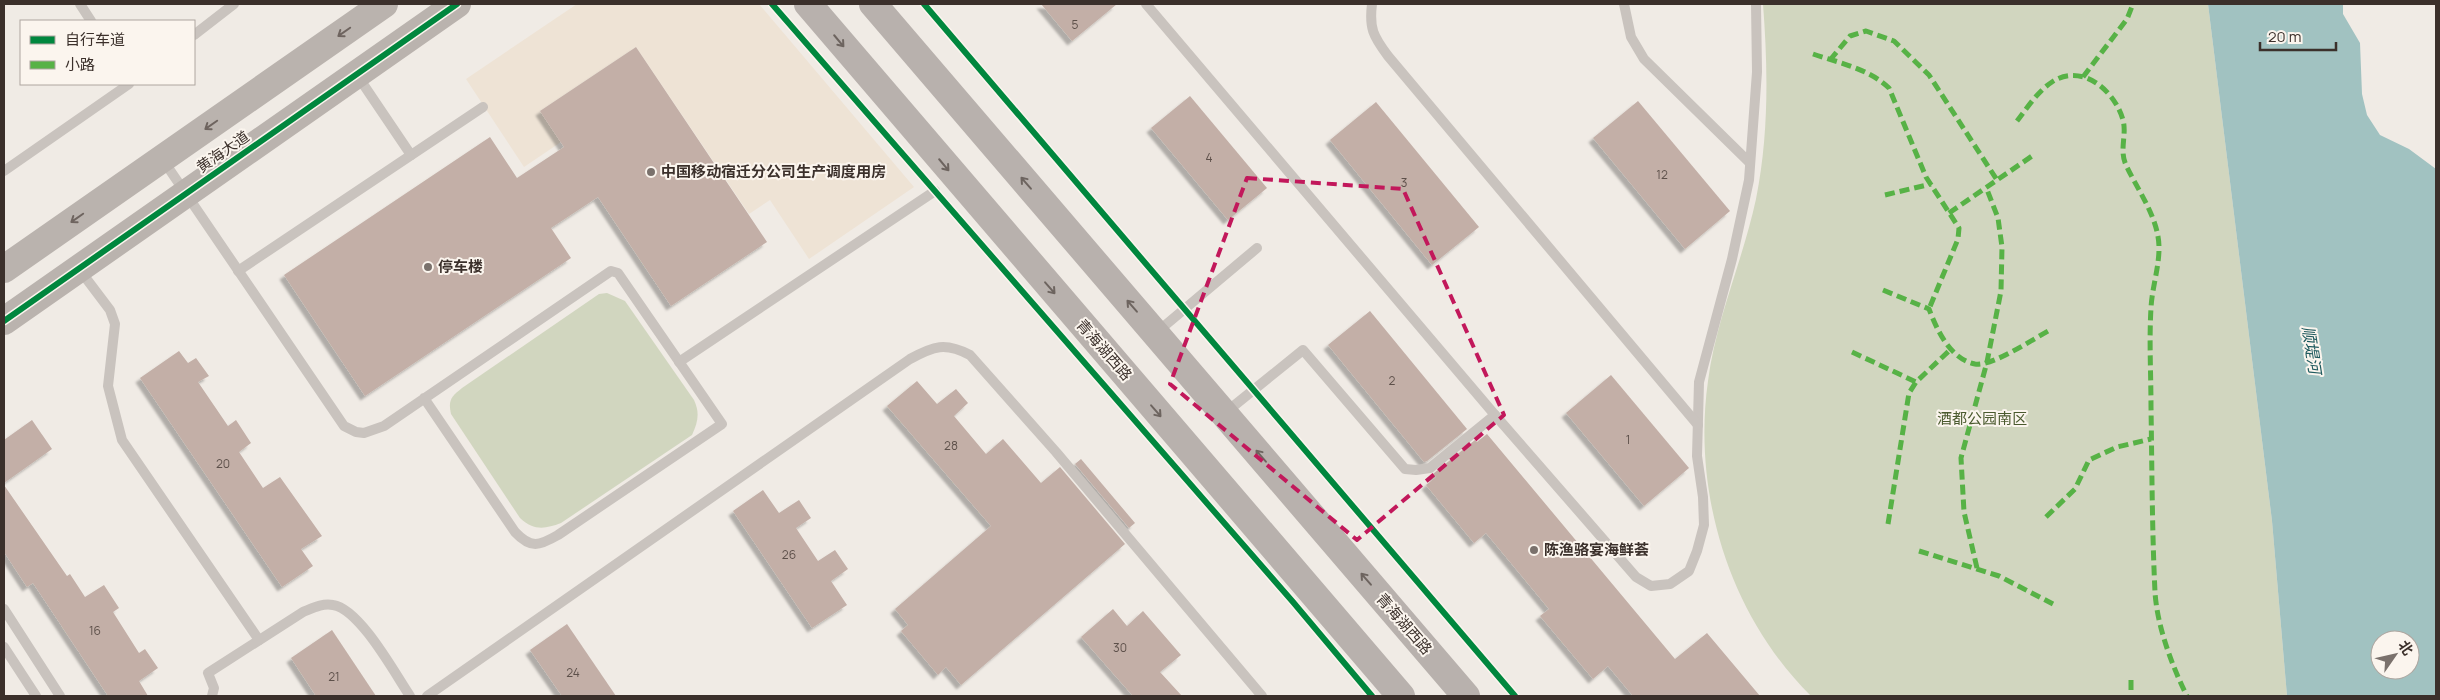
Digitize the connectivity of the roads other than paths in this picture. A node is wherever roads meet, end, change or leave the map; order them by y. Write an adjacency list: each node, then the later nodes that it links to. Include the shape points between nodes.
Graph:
1 (80, 4): 11 (lane)
2 (234, 4): 12 (lane)
3 (384, 4): 17 (street, 黄海大道, one-way to 17)
4 (457, 4): 13 (street, 黄海大道)
5 (808, 4): 42 (main road, 青海湖西路, one-way to 42)
6 (874, 4): 27 (main road, 青海湖西路, one-way to 6)
7 (1146, 4): 31 (lane)
8 (1372, 4): 32 (lane, via 1370,22 1376,40 1388,56)
9 (1624, 4): 18 (lane, via 1631,37 1644,60)
10 (1756, 4): 18 (lane, via 1757,72)
11 (90, 20)
12 (195, 34)
13 (356, 74): 16 (lane); 21 (street, 黄海大道)
14 (127, 85): 19 (lane)
15 (484, 107): 16 (lane)
16 (411, 155): 25 (lane)
17 (162, 159): 21 (lane); 23 (street, 黄海大道, one-way to 23)
18 (1750, 164): 32 (lane, via 1732,259 1699,382)
19 (4, 171)
20 (935, 191): 28 (lane)
21 (186, 193): 24 (street, 黄海大道); 25 (lane)
22 (1257, 248): 27 (lane)
23 (4, 269)
24 (78, 269): 26 (street, 黄海大道); 34 (lane, via 110,310 115,324 108,386 122,440)
25 (238, 271): 29 (lane, via 344,426 356,432 374,431)
26 (4, 321)
27 (1155, 333): 30 (main road, 青海湖西路)
28 (679, 362): 29 (lane, via 618,273 611,271); 29 (lane, via 722,424 558,535 536,545 528,544 515,532)
29 (424, 398)
30 (1224, 413): 31 (lane, via 1303,350 1405,469 1430,468); 43 (main road, 青海湖西路, one-way to 30)
31 (1495, 415): 32 (lane, via 1636,577 1651,586 1670,584 1689,571 1697,551 1704,525 1697,456)
32 (1698, 425)
33 (4, 609): 37 (lane)
34 (259, 640): 38 (lane, via 208,673 214,688); 39 (lane, via 303,612 320,605 335,605 352,615)
35 (4, 647): 36 (lane)
36 (36, 696)
37 (60, 696)
38 (212, 696)
39 (410, 696)
40 (427, 696): 41 (lane, via 910,359 940,346 957,349 970,356 1056,452)
41 (1262, 696)
42 (1401, 696)
43 (1466, 696)

